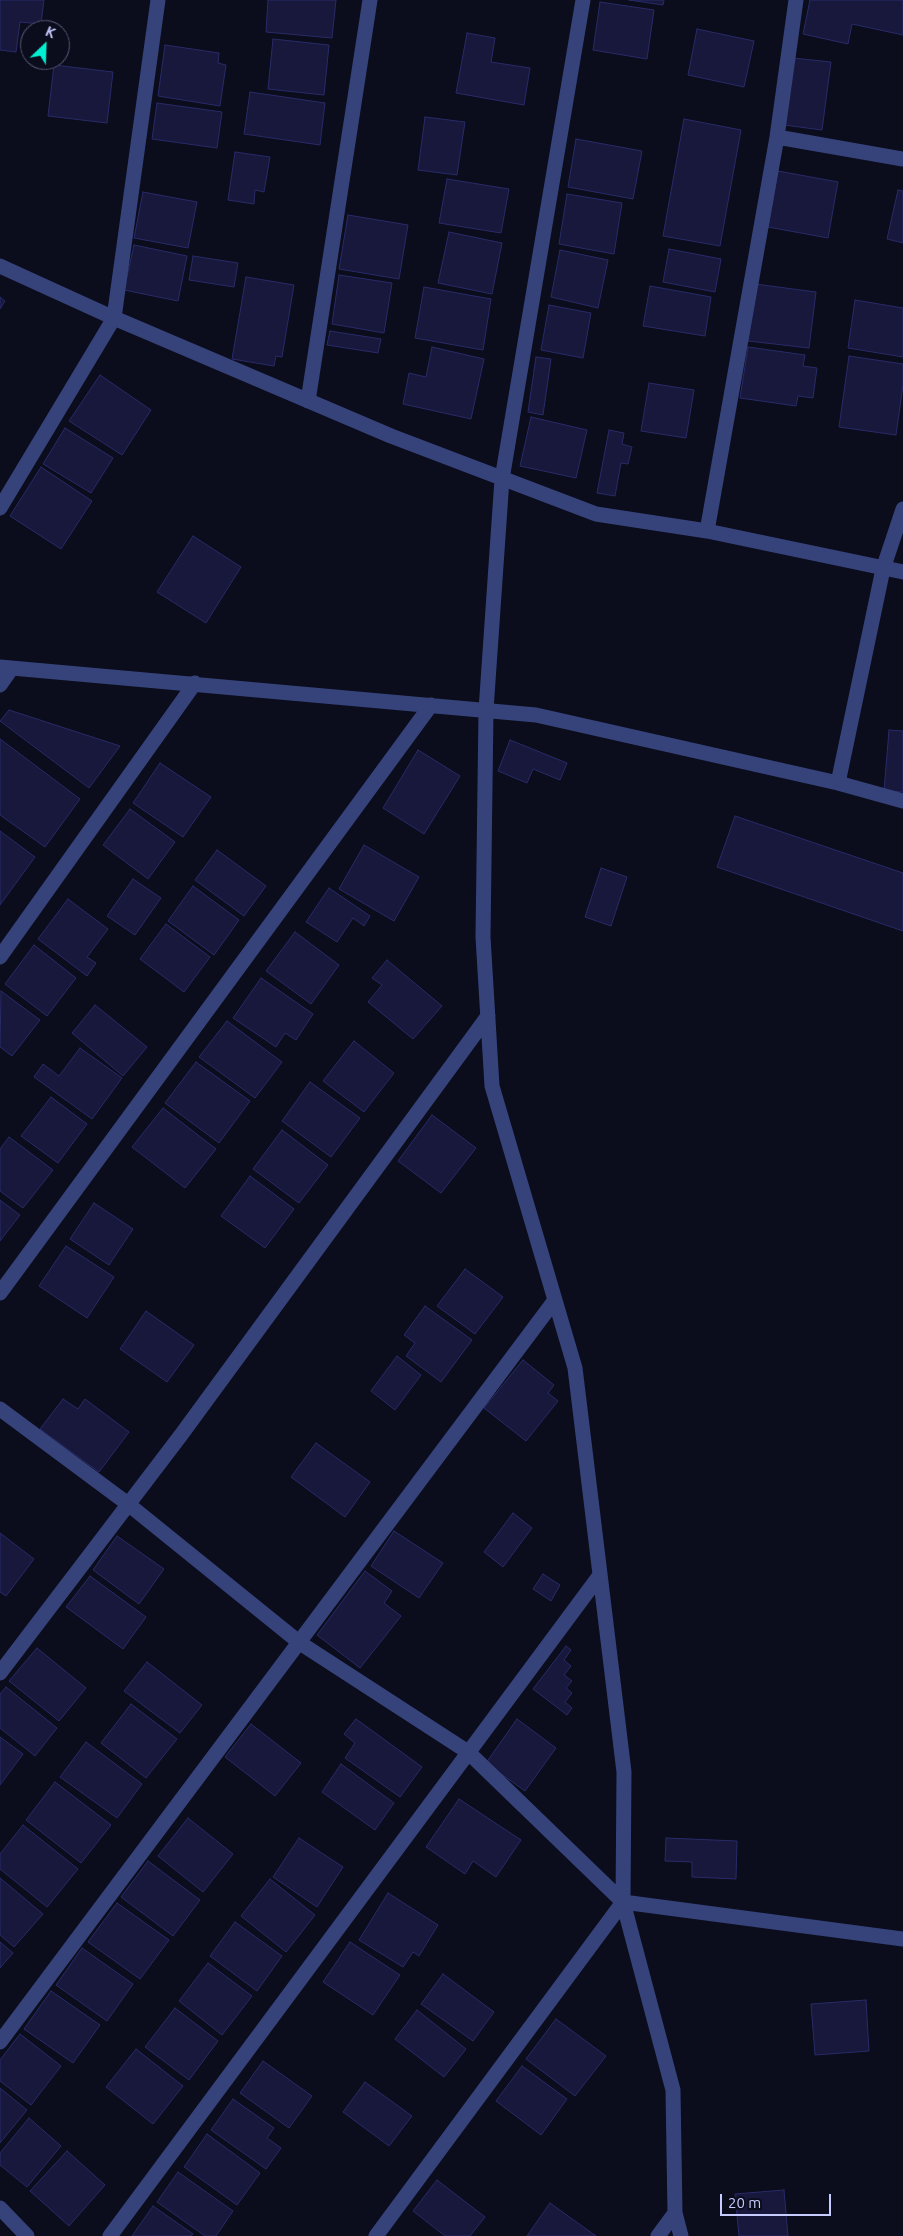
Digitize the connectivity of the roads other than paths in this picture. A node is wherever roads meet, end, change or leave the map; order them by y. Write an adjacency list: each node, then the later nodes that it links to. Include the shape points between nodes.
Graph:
1 (158, 0): 8 (street)
2 (370, 0): 9 (street)
3 (583, 0): 10 (street)
4 (796, 0): 5 (street)
5 (777, 137): 6 (street); 13 (street)
6 (903, 159)
7 (0, 266): 8 (street)
8 (114, 318): 9 (street); 11 (street)
9 (308, 401): 10 (street)
10 (502, 479): 13 (street, via 596,514); 20 (street)
11 (0, 508)
12 (903, 508): 14 (street)
13 (707, 531): 14 (street)
14 (882, 569): 15 (street); 21 (street)
15 (903, 572)
16 (6, 667): 17 (street); 18 (street)
17 (195, 683): 19 (street); 23 (street)
18 (0, 685)
19 (431, 705): 20 (street); 25 (street)
20 (486, 710): 21 (street, via 536,715); 24 (street, via 482,937)
21 (838, 783): 22 (street)
22 (903, 801)
23 (0, 957)
24 (488, 1016): 26 (street, via 492,1086); 28 (street)
25 (0, 1293)
26 (556, 1300): 29 (street, via 575,1368); 30 (street)
27 (0, 1409): 28 (street)
28 (128, 1504): 30 (street); 31 (street)
29 (600, 1574): 32 (street); 33 (street, via 624,1772)
30 (300, 1643): 32 (street); 35 (street)
31 (0, 1673)
32 (468, 1752): 33 (street); 39 (street)
33 (623, 1902): 34 (street); 37 (street, via 672,2090); 40 (street)
34 (903, 1939)
35 (0, 2042)
36 (0, 2208): 38 (street)
37 (675, 2213): 41 (street); 42 (street)
38 (27, 2236)
39 (110, 2236)
40 (376, 2236)
41 (658, 2236)
42 (681, 2236)

